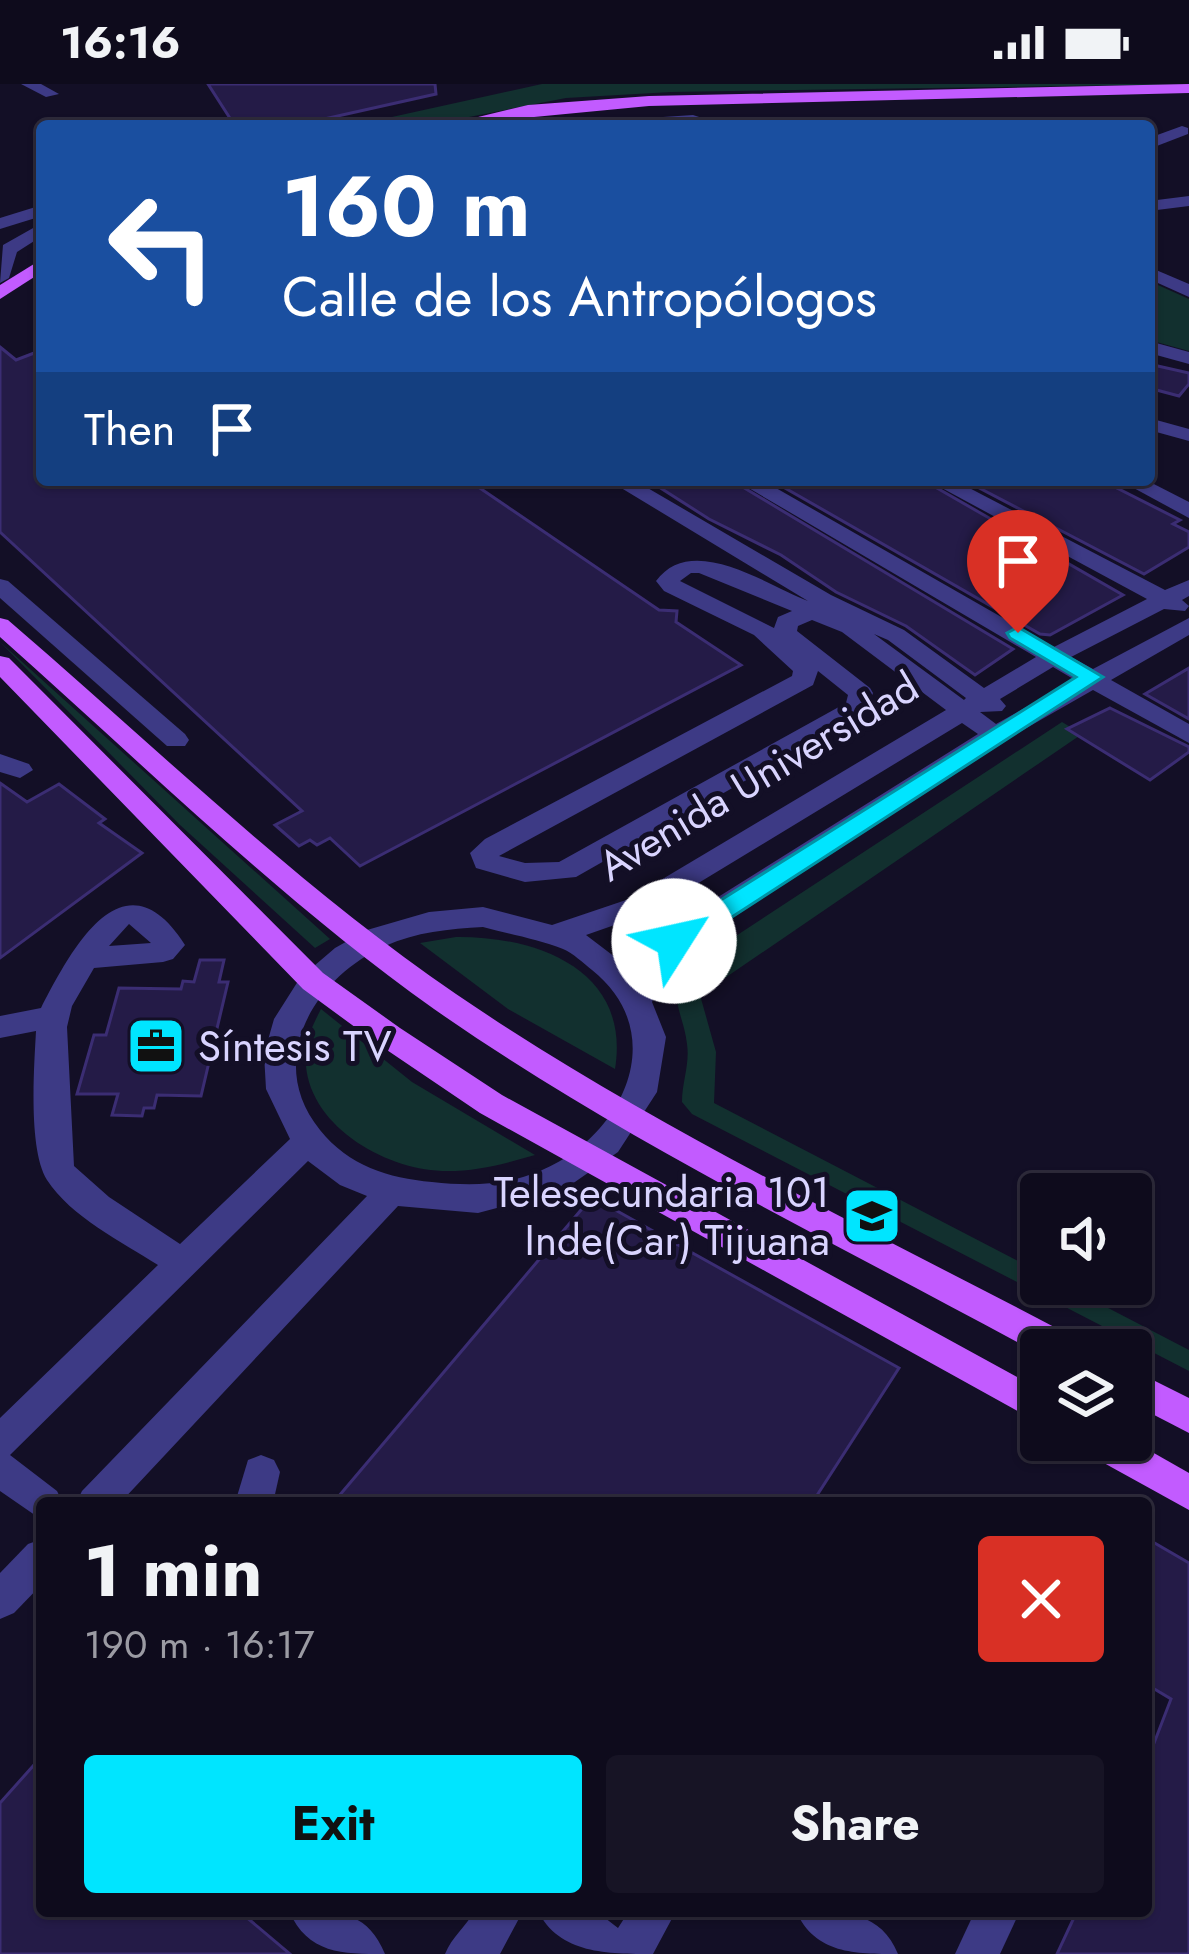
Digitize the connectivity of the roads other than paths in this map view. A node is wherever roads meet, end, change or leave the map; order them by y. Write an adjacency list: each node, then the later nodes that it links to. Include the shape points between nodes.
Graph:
1 (29, 84): 3 (street)
2 (1189, 91): 4 (main road, via 650,101); 5 (main road, via 629,106)
3 (51, 94)
4 (479, 120)
5 (524, 120)
6 (1182, 131): 7 (street)
7 (1155, 143)
8 (1189, 201): 9 (street)
9 (1155, 205)
10 (36, 212): 11 (street)
11 (6, 222): 12 (street)
12 (36, 230)
13 (36, 231): 17 (street, via 9,250)
14 (36, 255): 17 (main road)
15 (36, 268): 19 (main road)
16 (1155, 275): 18 (street)
17 (0, 278)
18 (1189, 291)
19 (0, 293)
20 (1155, 349): 21 (street)
21 (1189, 358)
22 (1155, 426): 23 (street)
23 (1189, 435)
24 (628, 486): 31 (street)
25 (757, 486): 35 (street)
26 (950, 486): 30 (street)
27 (1141, 486): 28 (street)
28 (1189, 511)
29 (0, 586): 41 (street)
30 (1181, 599): 35 (street, Avenida Universidad)
31 (806, 611): 32 (street); 32 (street, via 703,566 668,581); 32 (street, via 785,633 861,693 857,707 566,870 486,861 495,846 804,680 806,669); 38 (street, via 850,628)
32 (748, 622)
33 (0, 625): 43 (main road)
34 (1189, 625): 37 (street, Avenida Universidad)
35 (1056, 655): 37 (street); 38 (street, Avenida Universidad)
36 (0, 663): 45 (main road)
37 (1092, 677): 39 (street, Avenida Universidad); 40 (street)
38 (972, 705): 39 (street); 42 (street, Avenida Universidad, via 670,888 606,921)
39 (1005, 729): 46 (street, Avenida Universidad, via 700,921 658,958)
40 (1189, 735)
41 (176, 740)
42 (561, 933): 43 (street, via 483,917 442,919); 46 (street, via 607,960)
43 (364, 943): 45 (street); 49 (main road)
44 (84, 958): 47 (street)
45 (314, 981): 50 (street, via 286,1027 278,1077); 51 (main road, via 491,1103)
46 (639, 998): 49 (street, via 653,1056)
47 (53, 1017): 48 (street); 53 (street, via 58,1169)
48 (0, 1027)
49 (632, 1118): 51 (street); 54 (main road)
50 (307, 1142): 52 (street); 53 (street)
51 (590, 1160): 52 (street, via 495,1197); 55 (main road)
52 (391, 1192): 63 (street)
53 (184, 1264): 58 (street)
54 (1026, 1329)
55 (1020, 1396)
56 (1152, 1399): 57 (main road)
57 (1189, 1418)
58 (0, 1442)
59 (1135, 1461): 61 (main road)
60 (0, 1468): 62 (street)
61 (1189, 1493)
62 (36, 1497)
63 (100, 1497)
64 (36, 1563): 65 (street)
65 (0, 1600)
66 (318, 1917): 72 (street)
67 (497, 1917): 73 (street)
68 (568, 1917): 74 (street)
69 (650, 1917): 75 (street)
70 (826, 1917): 76 (street)
71 (995, 1917): 77 (street)
72 (364, 1954)
73 (467, 1954)
74 (616, 1954)
75 (628, 1954)
76 (876, 1954)
77 (976, 1954)

